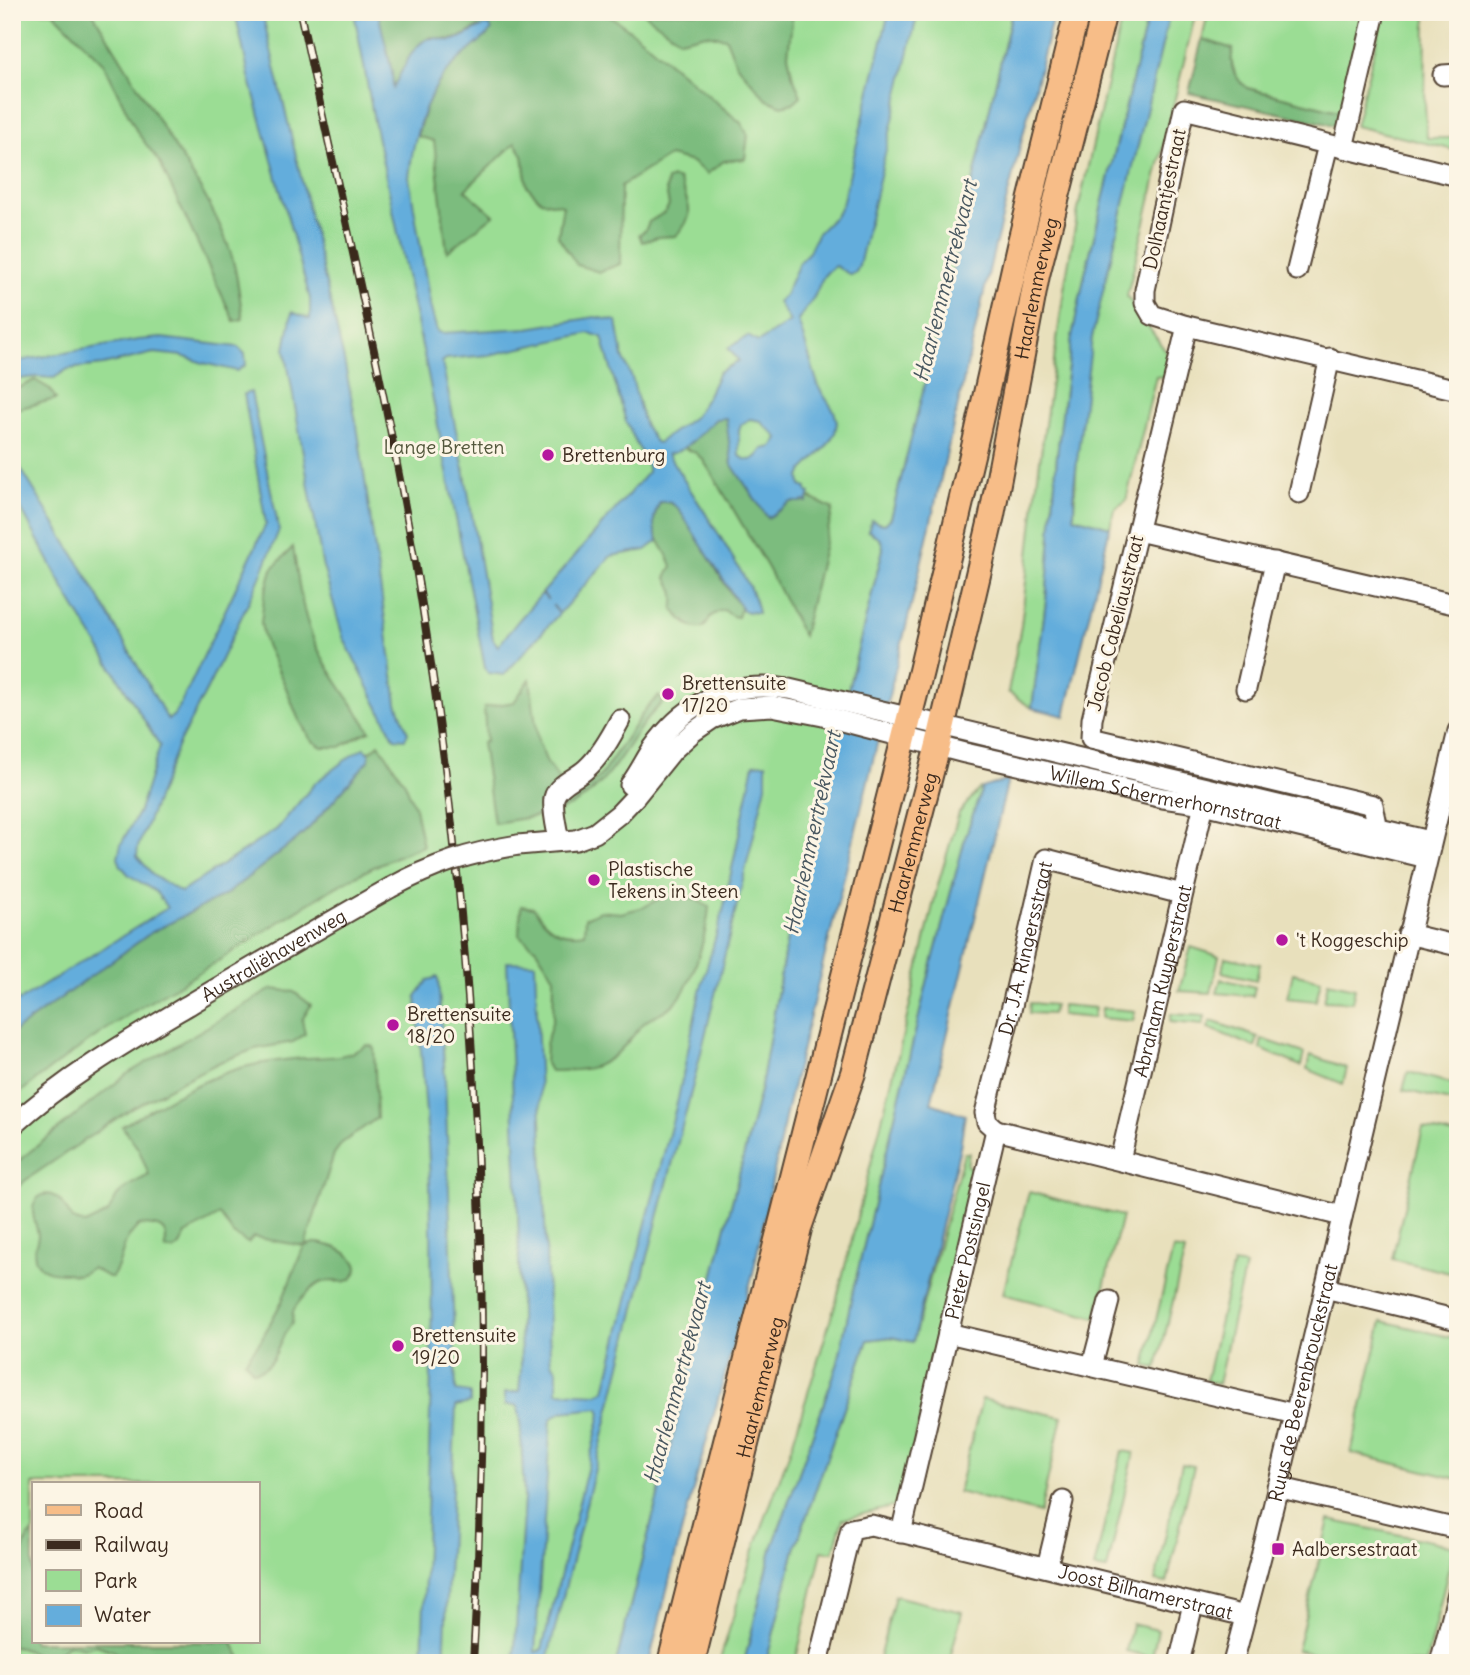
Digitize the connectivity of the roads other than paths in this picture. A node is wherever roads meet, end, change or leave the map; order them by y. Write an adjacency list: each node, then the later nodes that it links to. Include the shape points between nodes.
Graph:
1 (1077, 12): 16 (main road, Haarlemmerweg, via 977,434)
2 (1104, 12): 18 (main road, Haarlemmerweg, via 1037,275 992,515)
3 (1375, 12): 4 (street)
4 (1335, 146): 5 (street, Dolhaantjestraat); 6 (street); 7 (street, Dolhaantjestraat, via 1184,108 1145,303 1152,315)
5 (1458, 176)
6 (1297, 270)
7 (1188, 326): 8 (street); 11 (street, Jacob Cabeliaustraat)
8 (1330, 358): 9 (street); 10 (street)
9 (1458, 390)
10 (1299, 493)
11 (1138, 531): 12 (street); 20 (street, Jacob Cabeliaustraat, via 1091,738 1373,805)
12 (1275, 562): 13 (street); 14 (street)
13 (1458, 605)
14 (1246, 689)
15 (620, 720): 21 (street, via 587,769 557,792 554,802)
16 (898, 724): 18 (street, Willem Schermerhornstraat); 21 (street, Australiëhavenweg, via 826,707 740,708 693,732 608,824 576,840); 44 (main road, Haarlemmerweg)
17 (1458, 732): 22 (street)
18 (941, 735): 19 (street, Willem Schermerhornstraat, via 1163,798); 20 (street, Willem Schermerhornstraat); 45 (main road, Haarlemmerweg, via 853,1073 800,1225)
19 (1204, 804): 20 (street, Willem Schermerhornstraat); 23 (street, Abraham Kuyperstraat)
20 (1376, 836): 22 (street, Willem Schermerhornstraat)
21 (560, 841): 26 (street, Australiëhavenweg, bridge, via 475,853 415,874 114,1050)
22 (1429, 849): 24 (street)
23 (1182, 894): 27 (street, Dr. J.A. Ringersstraat, via 1046,859 985,1113); 28 (street, Abraham Kuyperstraat)
24 (1408, 934): 25 (street); 29 (street, Ruys de Beerenbrouckstraat)
25 (1458, 946)
26 (12, 1126)
27 (996, 1130): 28 (street); 33 (street, Pieter Postsingel)
28 (1120, 1160): 29 (street)
29 (1342, 1216): 30 (street, Ruys de Beerenbrouckstraat)
30 (1325, 1288): 32 (street); 35 (street, Ruys de Beerenbrouckstraat)
31 (1109, 1301): 34 (street)
32 (1458, 1320)
33 (948, 1334): 34 (street); 39 (street, Pieter Postsingel)
34 (1092, 1366): 35 (street)
35 (1295, 1414): 36 (street, Ruys de Beerenbrouckstraat)
36 (1277, 1487): 38 (street); 43 (street, Ruys de Beerenbrouckstraat)
37 (1063, 1501): 40 (street, Joost Bilhamerstraat)
38 (1458, 1529)
39 (901, 1533): 40 (street, Joost Bilhamerstraat); 46 (street, via 871,1525 850,1530)
40 (1047, 1567): 42 (street, Joost Bilhamerstraat)
41 (1458, 1593): 49 (street)
42 (1193, 1604): 43 (street, Joost Bilhamerstraat); 47 (street)
43 (1245, 1616): 48 (street, Ruys de Beerenbrouckstraat)
44 (670, 1663)
45 (691, 1663)
46 (818, 1663)
47 (1179, 1663)
48 (1233, 1663)
49 (1440, 1663)

